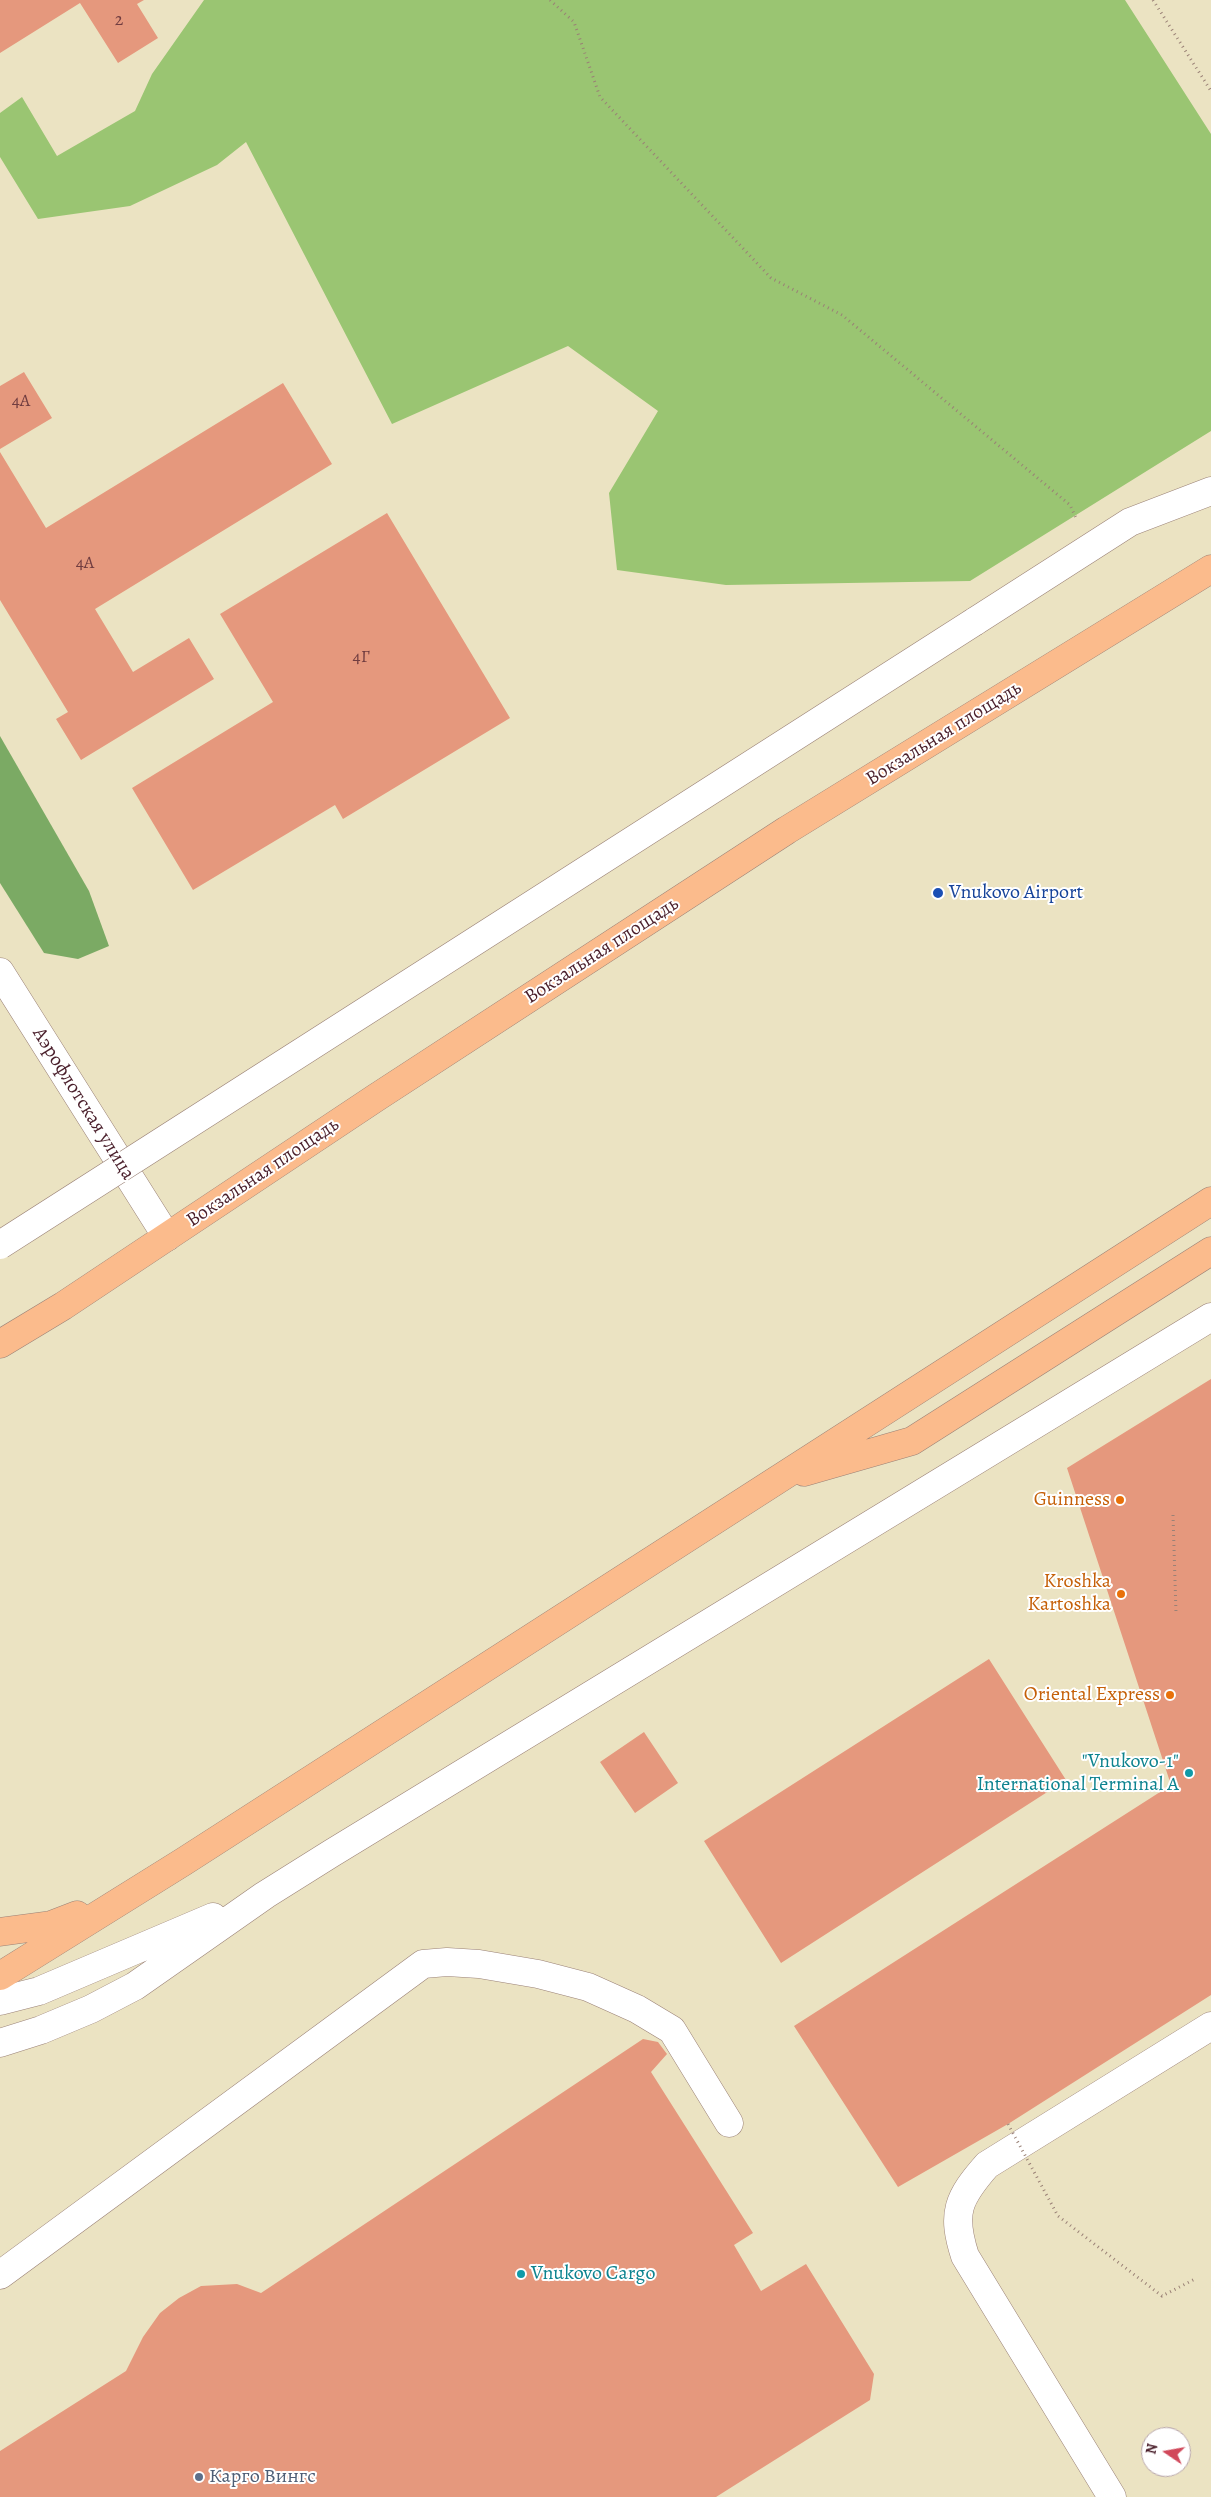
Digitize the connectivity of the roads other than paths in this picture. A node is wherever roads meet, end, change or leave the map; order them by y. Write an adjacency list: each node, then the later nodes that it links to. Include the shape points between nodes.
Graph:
1 (1211, 491): 6 (street, bridge, via 1130,522)
2 (1211, 569): 5 (main road, Вокзальная площадь, via 779,835)
3 (0, 972): 5 (street, Аэрофлотская улица)
4 (1211, 1201): 10 (main road)
5 (167, 1236): 9 (main road, Вокзальная площадь)
6 (0, 1245)
7 (1211, 1251): 10 (main road, via 912,1441)
8 (1211, 1317): 12 (street)
9 (0, 1344)
10 (776, 1480): 11 (main road)
11 (174, 1867): 13 (main road, via 66,1920 32,1929); 14 (main road)
12 (265, 1895): 15 (street, via 39,1991); 17 (street, via 135,1986 91,2009)
13 (0, 1932)
14 (0, 1976)
15 (0, 2001)
16 (1211, 2026): 20 (street, via 987,2165 971,2183 959,2206 957,2231 965,2256)
17 (0, 2043)
18 (729, 2123): 19 (street, via 672,2030 637,2009 588,1987 538,1974 480,1964 423,1964)
19 (0, 2275)
20 (1112, 2497)

